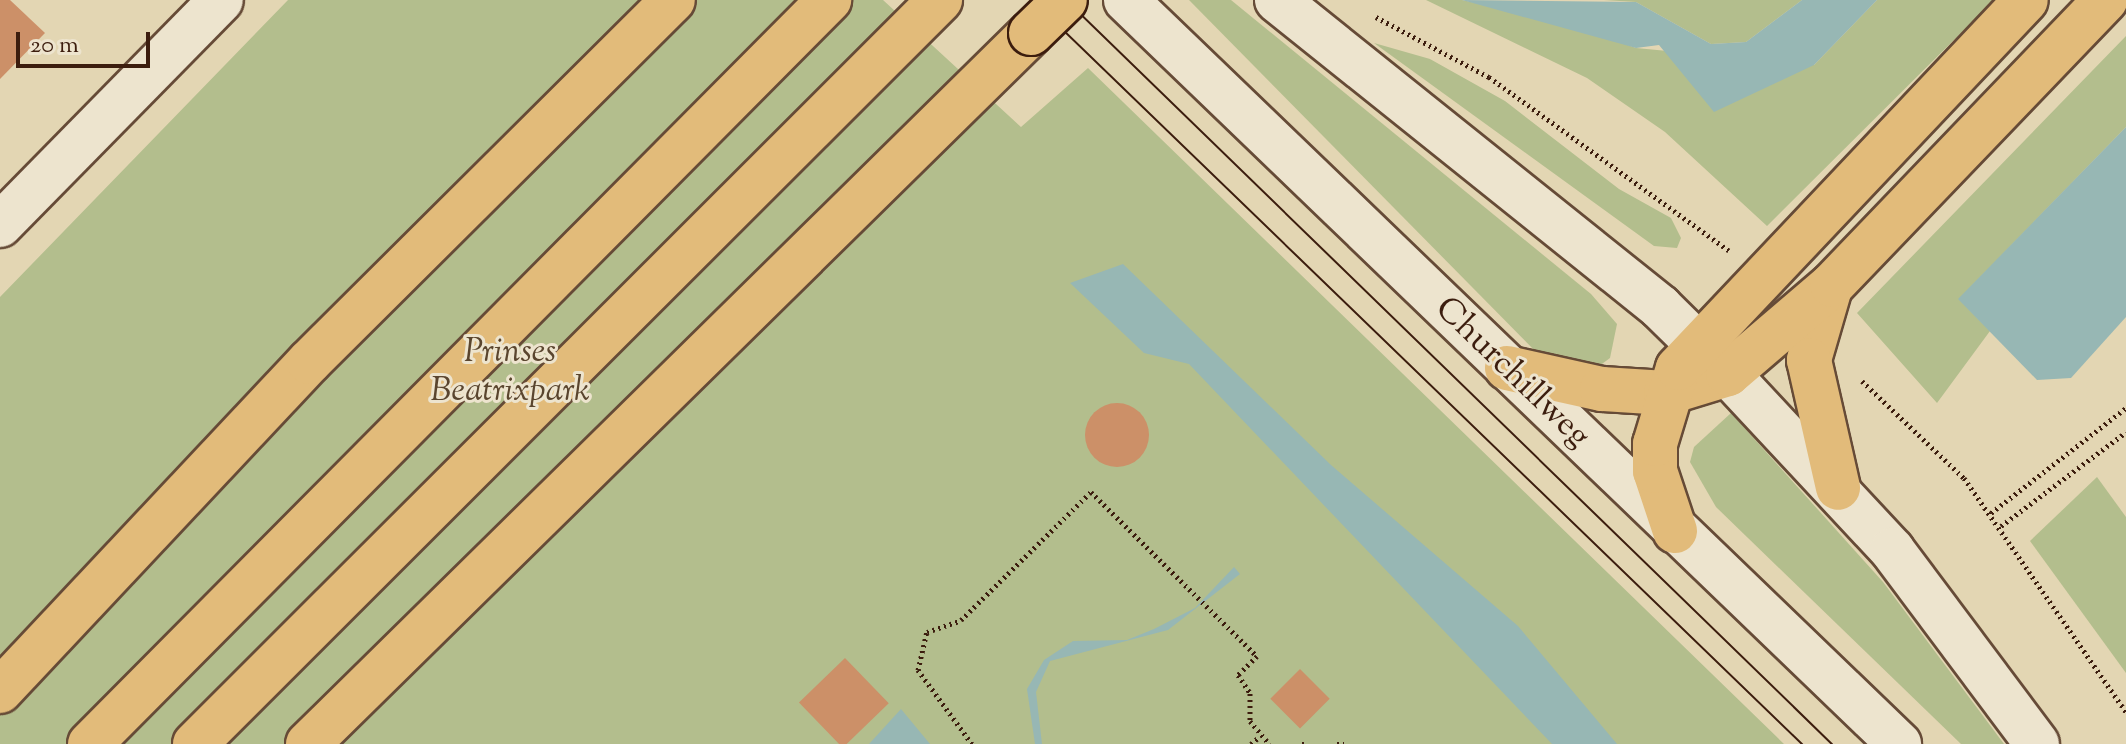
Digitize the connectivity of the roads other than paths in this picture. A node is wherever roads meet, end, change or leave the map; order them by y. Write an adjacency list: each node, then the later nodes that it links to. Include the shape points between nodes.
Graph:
1 (221, 0): 10 (main road)
2 (673, 0): 18 (highway, via 309,362)
3 (829, 0): 19 (highway)
4 (940, 0): 20 (highway)
5 (1065, 0): 21 (highway, bridge)
6 (1126, 0): 13 (main road, Churchillweg)
7 (1277, 0): 12 (main road)
8 (2026, 0): 12 (highway)
9 (2105, 0): 11 (highway)
10 (0, 225)
11 (1832, 285): 14 (highway); 16 (highway, via 1812,333 1809,360)
12 (1696, 343): 14 (main road); 15 (highway)
13 (1507, 368): 15 (highway, via 1602,389); 17 (main road, Churchillweg)
14 (1728, 374): 15 (highway); 16 (main road)
15 (1666, 393): 17 (highway, via 1655,471)
16 (1838, 488): 23 (main road)
17 (1675, 531): 22 (main road, Churchillweg)
18 (0, 691)
19 (90, 744)
20 (195, 744)
21 (308, 744)
22 (1899, 744)
23 (2037, 744)

